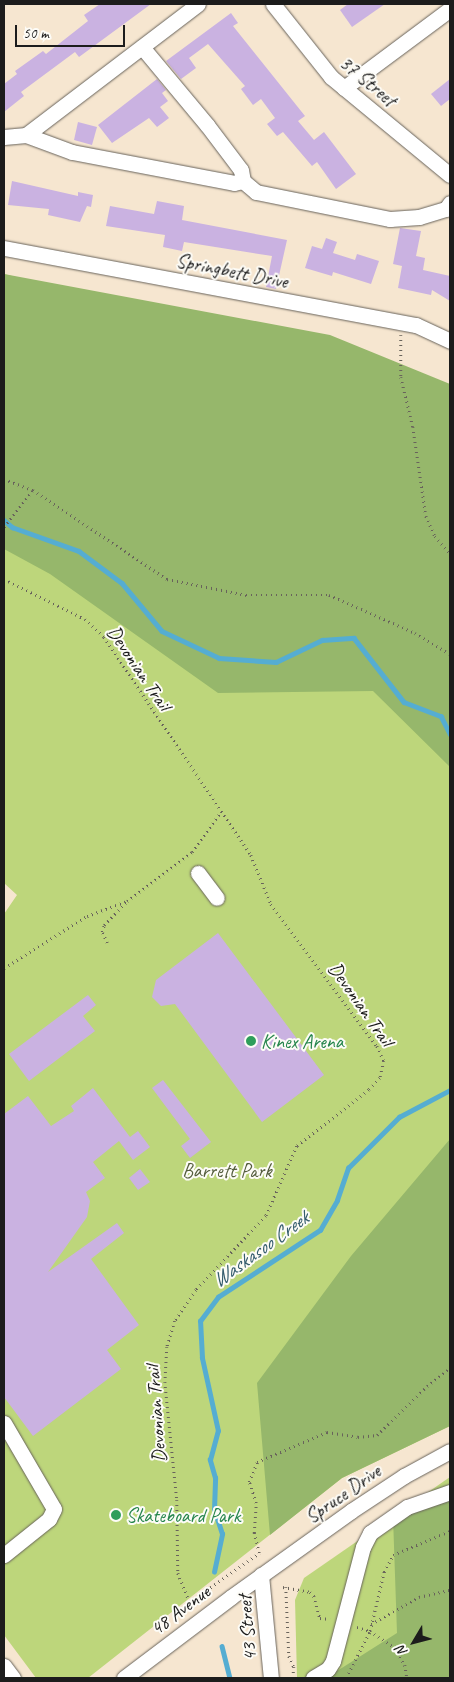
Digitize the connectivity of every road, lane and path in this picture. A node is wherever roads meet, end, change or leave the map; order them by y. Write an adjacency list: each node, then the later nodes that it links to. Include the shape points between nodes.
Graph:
1 (198, 4): 4 (street)
2 (273, 4): 5 (street, 37 Street, via 322,68)
3 (450, 9): 5 (street)
4 (142, 47): 6 (street); 9 (street, via 230,155 241,170)
5 (344, 88): 8 (street, 37 Street)
6 (26, 135): 7 (street); 9 (street, via 72,152 234,183)
7 (4, 137)
8 (450, 175)
9 (243, 182): 10 (street, via 256,192 390,219 420,217 446,209)
10 (450, 203)
11 (4, 248): 12 (street, Springbett Drive)
12 (400, 322): 13 (street, Springbett Drive, via 430,330); 17 (path, via 401,377 426,516 435,536)
13 (450, 341)
14 (4, 479): 15 (path)
15 (33, 490): 16 (path); 19 (path, via 167,578 246,595 329,595 415,633)
16 (4, 527)
17 (450, 554)
18 (4, 579): 20 (path, Devonian Trail, via 85,619 96,628)
19 (450, 654)
20 (220, 813): 23 (path, via 192,852); 26 (path, Devonian Trail, via 252,855 271,904 377,1046 384,1065 380,1078 369,1090 297,1146 266,1216 192,1294 175,1321 166,1354 165,1382 177,1500 178,1573 190,1602 259,1553 254,1533 256,1503 249,1482 254,1466 321,1434 377,1435 426,1386)
21 (198, 873): 22 (street)
22 (217, 898)
23 (127, 901): 24 (path, via 104,924 102,932); 25 (path, via 87,916)
24 (107, 943)
25 (4, 968)
26 (450, 1368)
27 (4, 1423): 30 (street, via 54,1509 49,1519)
28 (450, 1451): 31 (street, Spruce Drive, via 379,1492)
29 (450, 1492): 40 (street, via 407,1507 370,1533 363,1548 333,1661 328,1669)
30 (4, 1555)
31 (261, 1575): 37 (street, 48 Avenue); 38 (street, 43 Street)
32 (286, 1587): 39 (path, via 289,1656)
33 (450, 1590): 34 (path, via 419,1597)
34 (371, 1624)
35 (4, 1666): 36 (street)
36 (13, 1678)
37 (124, 1678)
38 (271, 1678)
39 (294, 1678)
40 (313, 1678)
41 (346, 1678): 42 (path, via 370,1631 395,1648 405,1665)
42 (407, 1678)

